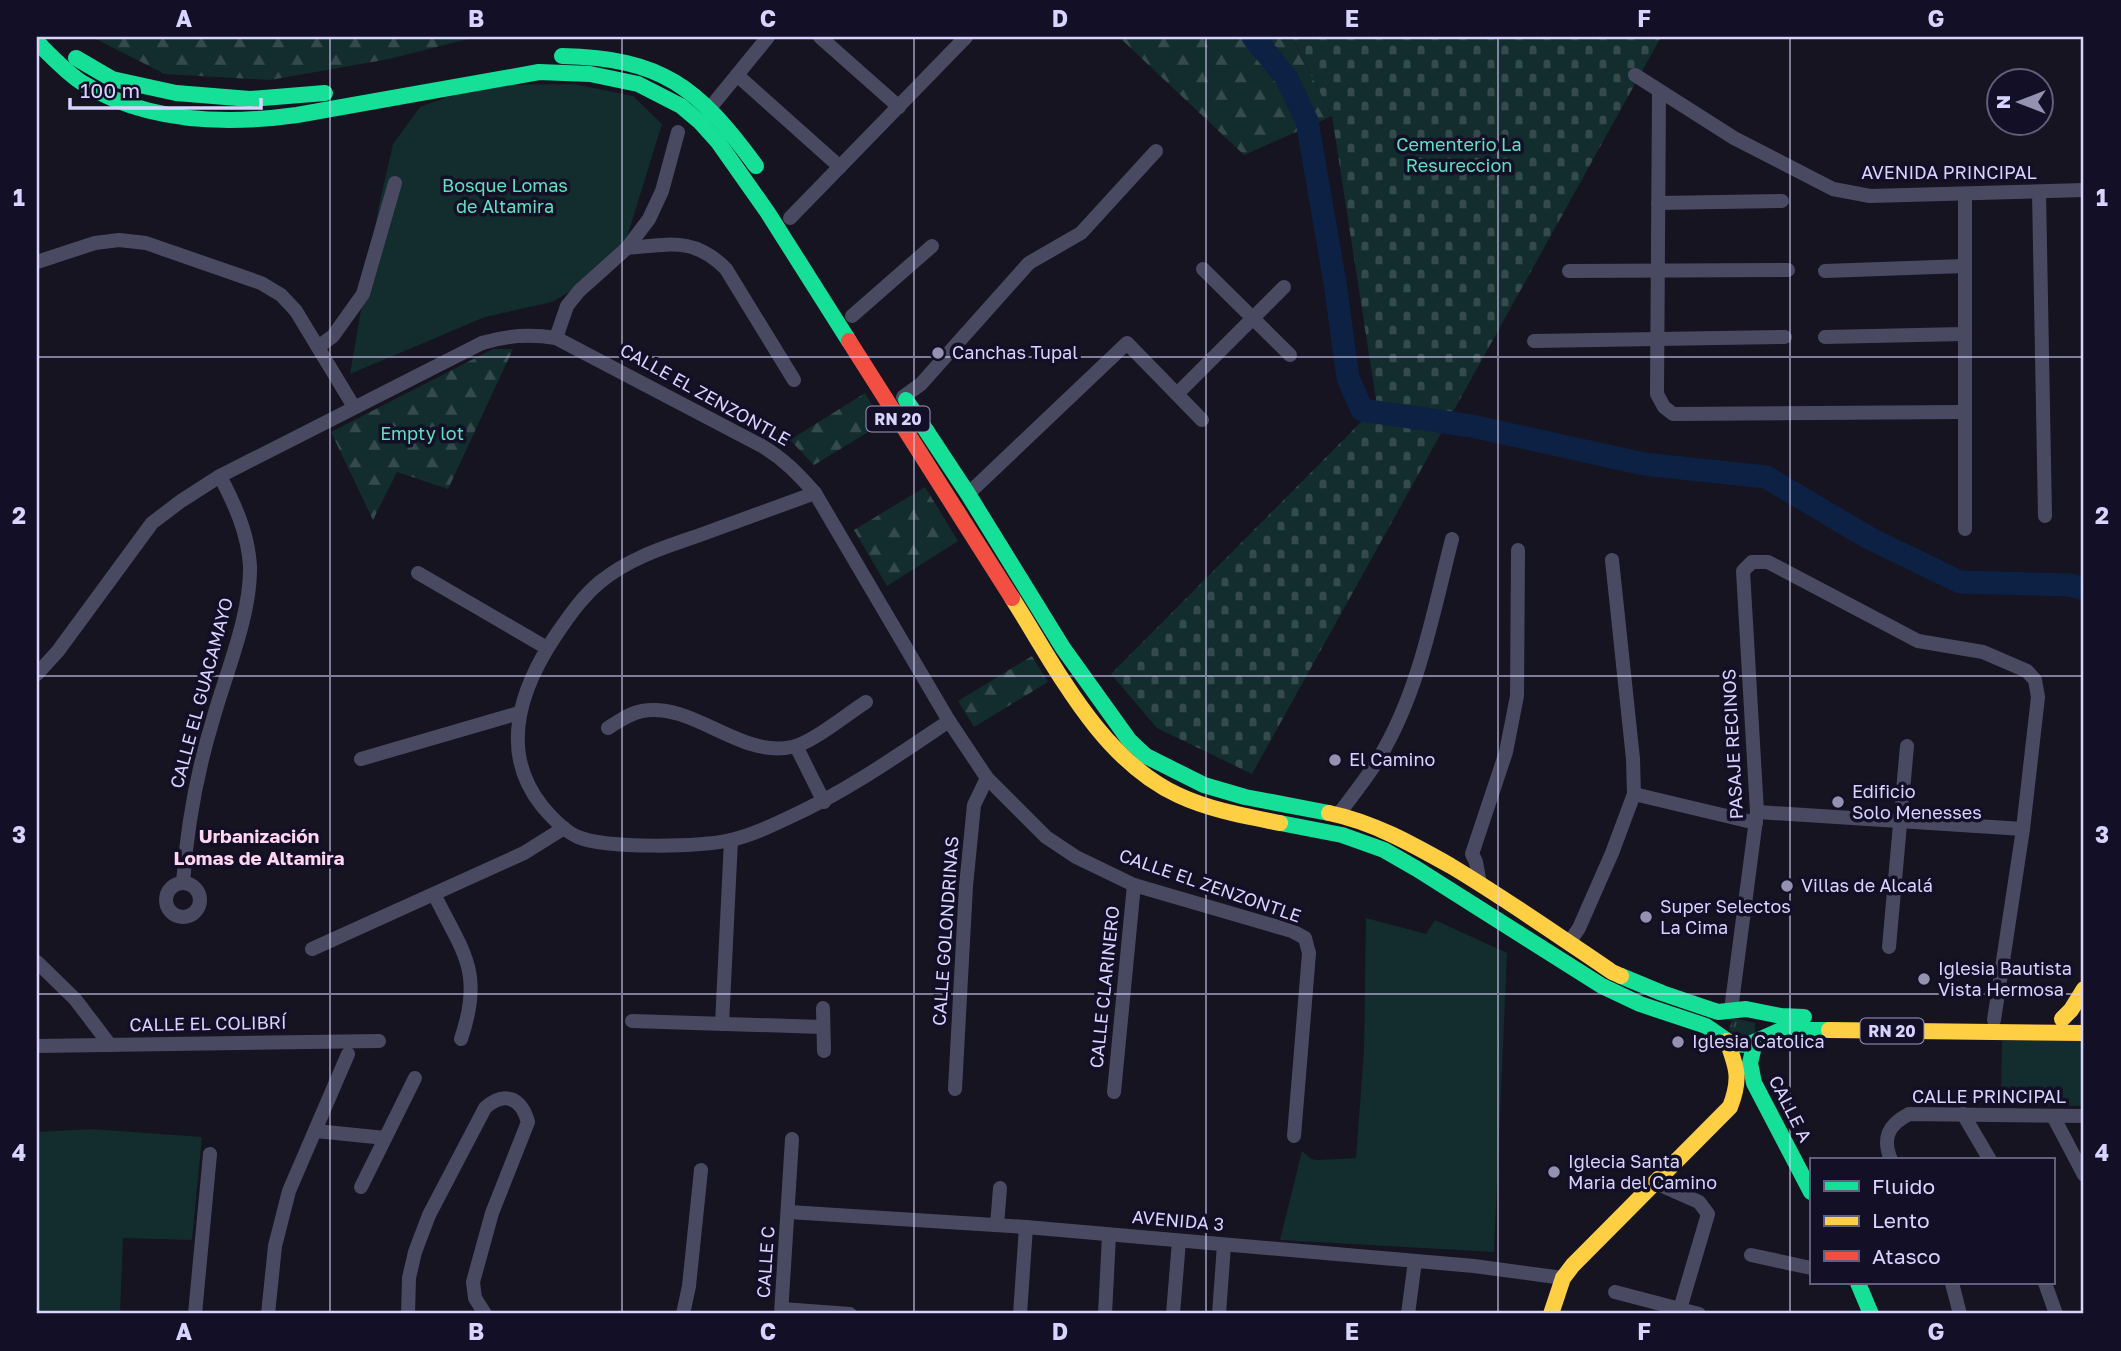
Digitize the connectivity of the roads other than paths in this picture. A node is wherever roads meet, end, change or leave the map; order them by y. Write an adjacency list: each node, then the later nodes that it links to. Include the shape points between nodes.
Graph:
1 (52, 37): 9 (main road, via 101,75 141,88 259,101)
2 (768, 37): 6 (street)
3 (820, 37): 11 (street)
4 (961, 38): 11 (street)
5 (37, 42): 101 (main road, RN 20, via 100,94 136,109 211,120 298,114 539,72 616,77 652,88 706,127 731,160 1087,716 1129,764 1175,795 1214,810 1371,845 1438,882 1604,988 1655,1011 1709,1027)
6 (737, 75): 12 (street); 15 (street)
7 (1635, 75): 10 (street, AVENIDA PRINCIPAL)
8 (413, 78): 12 (main road, via 534,57 618,59 665,75)
9 (346, 90)
10 (1659, 92): 19 (street, AVENIDA PRINCIPAL, via 1833,190 1870,196); 21 (street)
11 (899, 107): 15 (street)
12 (710, 108): 22 (main road, via 734,134)
13 (678, 132): 25 (street, via 662,191 649,219)
14 (1156, 151): 45 (street, via 1081,233 1029,264 921,384)
15 (840, 167): 22 (street)
16 (396, 183): 42 (street, via 363,294 333,336)
17 (2084, 190): 18 (street, AVENIDA PRINCIPAL)
18 (2039, 192): 19 (street, AVENIDA PRINCIPAL); 53 (street)
19 (1965, 195): 27 (street)
20 (1782, 201): 21 (street)
21 (1658, 202): 31 (street)
22 (793, 223)
23 (932, 246): 34 (street)
24 (808, 247): 34 (main road, RN 20)
25 (626, 248): 39 (street, via 567,306); 44 (street, via 682,244 715,257)
26 (37, 262): 42 (street, via 95,243 146,243 261,283 281,295)
27 (1964, 266): 32 (street); 36 (street)
28 (1203, 269): 35 (street)
29 (1788, 270): 31 (street)
30 (1569, 271): 31 (street)
31 (1657, 271): 40 (street)
32 (1825, 271)
33 (1284, 287): 35 (street)
34 (852, 316): 45 (main road, RN 20)
35 (1253, 318): 43 (street); 46 (street)
36 (1964, 334): 38 (street); 48 (street)
37 (1785, 337): 40 (street)
38 (1825, 337)
39 (556, 338): 47 (street, CALLE EL ZENZONTLE, via 497,338); 51 (street, CALLE EL ZENZONTLE, via 783,458)
40 (1657, 340): 41 (street); 48 (street, via 1657,394 1673,414)
41 (1534, 341)
42 (318, 347): 47 (street)
43 (1290, 355)
44 (793, 380)
45 (896, 385): 52 (main road, RN 20)
46 (1177, 394): 49 (street); 52 (street, via 1127,343)
47 (354, 407): 50 (street, CALLE EL ZENZONTLE)
48 (1963, 412): 54 (street)
49 (1202, 420)
50 (220, 476): 60 (street, CALLE EL ZENZONTLE, via 152,523); 79 (street, CALLE EL GUACAMAYO, via 246,537 249,590 199,768)
51 (815, 493): 59 (street, via 622,566 584,597); 63 (street, CALLE EL ZENZONTLE)
52 (968, 494): 71 (main road, RN 20, via 1063,648 1129,740 1146,756 1219,789)
53 (2045, 516)
54 (1965, 528)
55 (1452, 539): 71 (street, via 1417,673 1400,717 1379,759)
56 (1518, 550): 78 (street, via 1517,696 1506,752)
57 (1612, 560): 69 (street)
58 (418, 573): 59 (street)
59 (547, 648): 62 (street)
60 (37, 674)
61 (866, 702): 65 (street)
62 (519, 713): 67 (street); 74 (street, via 517,734 527,781 537,800)
63 (949, 721): 68 (street, CALLE EL ZENZONTLE); 70 (street)
64 (608, 728): 65 (street, via 630,714 655,710 758,746)
65 (796, 746): 70 (street)
66 (1907, 746): 73 (street)
67 (361, 759)
68 (987, 778): 81 (street, CALLE EL ZENZONTLE, via 1046,836 1076,857); 107 (street, CALLE GOLONDRINAS, via 975,805 972,832)
69 (1634, 794): 72 (street); 83 (street)
70 (824, 802): 76 (street)
71 (1338, 815): 77 (main road, RN 20)
72 (1757, 818): 73 (street); 75 (street, PASAJE RECINOS, via 1743,571 1752,562 1768,562 1919,640 1983,652 2027,671 2035,680 2038,697); 89 (street, PASAJE RECINOS)
73 (1900, 823): 75 (street); 84 (street)
74 (564, 828): 76 (street, via 576,836 610,844); 82 (street, via 524,853)
75 (2023, 829): 93 (street)
76 (730, 840): 95 (street)
77 (1431, 853): 78 (street, via 1443,851 1464,858); 80 (main road, RN 20)
78 (1472, 854): 80 (street)
79 (183, 883)
80 (1481, 884): 83 (main road, RN 20)
81 (1134, 885): 108 (street, CALLE CLARINERO); 115 (street, CALLE EL ZENZONTLE, via 1292,931 1305,939 1309,953)
82 (434, 894): 85 (street); 98 (street, via 472,976 471,1011)
83 (1569, 943): 89 (main road, RN 20, via 1634,982 1718,1012)
84 (1889, 947)
85 (312, 949)
86 (37, 962): 102 (street, via 75,999)
87 (2084, 989): 92 (main road)
88 (823, 1007): 96 (street)
89 (1731, 1010): 90 (main road, RN 20); 101 (main road, via 1723,1027)
90 (1757, 1011): 93 (main road, RN 20, via 1782,1016); 99 (main road, via 1764,1027)
91 (2084, 1018): 92 (main road, RN 20)
92 (2062, 1019): 93 (main road, RN 20)
93 (1994, 1020)
94 (632, 1021): 95 (street)
95 (722, 1024): 96 (street)
96 (822, 1027): 104 (street)
97 (2084, 1033): 99 (main road, RN 20, via 1782,1030)
98 (461, 1038)
99 (1758, 1040): 101 (main road, RN 20, via 1738,1046); 109 (main road, CALLE A, via 1749,1054 1750,1069)
100 (379, 1041): 102 (street, CALLE EL COLIBRÍ)
101 (1727, 1041): 110 (main road, via 1740,1076)
102 (110, 1045): 103 (street, CALLE EL COLIBRÍ)
103 (37, 1046)
104 (824, 1051)
105 (348, 1054): 114 (street)
106 (415, 1078): 116 (street)
107 (955, 1089)
108 (1114, 1093)
109 (1764, 1103): 110 (main road, via 1743,1100); 126 (main road, CALLE A)
110 (1730, 1107): 123 (main road)
111 (1963, 1114): 112 (street, CALLE PRINCIPAL); 119 (street, CALLE PRINCIPAL, via 1909,1114 1898,1119 1888,1136); 120 (street)
112 (2053, 1116): 113 (street, CALLE PRINCIPAL); 122 (street)
113 (2084, 1116)
114 (316, 1131): 116 (street); 144 (street, via 282,1216)
115 (1294, 1136)
116 (385, 1138): 124 (street)
117 (792, 1139): 127 (street, CALLE C)
118 (210, 1154): 143 (street)
119 (1890, 1158)
120 (1989, 1158)
121 (701, 1170): 147 (street)
122 (2084, 1175)
123 (1656, 1183): 136 (main road); 141 (street, via 1699,1202 1708,1214)
124 (361, 1187)
125 (1000, 1188): 128 (street)
126 (1810, 1190)
127 (789, 1212): 128 (street, AVENIDA 3); 142 (street, CALLE C)
128 (997, 1225): 129 (street, AVENIDA 3)
129 (1026, 1227): 130 (street, AVENIDA 3); 149 (street)
130 (1109, 1235): 131 (street, AVENIDA 3); 150 (street)
131 (1179, 1241): 132 (street, AVENIDA 3); 151 (street)
132 (1224, 1245): 134 (street, AVENIDA 3); 152 (street)
133 (1751, 1255): 135 (street)
134 (1415, 1261): 136 (street, AVENIDA 3); 153 (street)
135 (1810, 1268)
136 (1563, 1278): 154 (main road)
137 (1858, 1284): 156 (main road)
138 (1952, 1284): 157 (street)
139 (2045, 1284): 158 (street)
140 (1615, 1292): 141 (street)
141 (1680, 1309): 155 (street)
142 (781, 1312): 148 (street)
143 (195, 1314)
144 (268, 1314)
145 (408, 1314): 146 (street, via 409,1278 429,1215 485,1108 493,1101 510,1098 525,1110 528,1122 492,1213 473,1282 475,1298)
146 (485, 1314)
147 (683, 1314)
148 (850, 1314)
149 (1020, 1314)
150 (1105, 1314)
151 (1173, 1314)
152 (1219, 1314)
153 (1408, 1314)
154 (1551, 1314)
155 (1699, 1314)
156 (1871, 1314)
157 (1960, 1314)
158 (2056, 1314)

